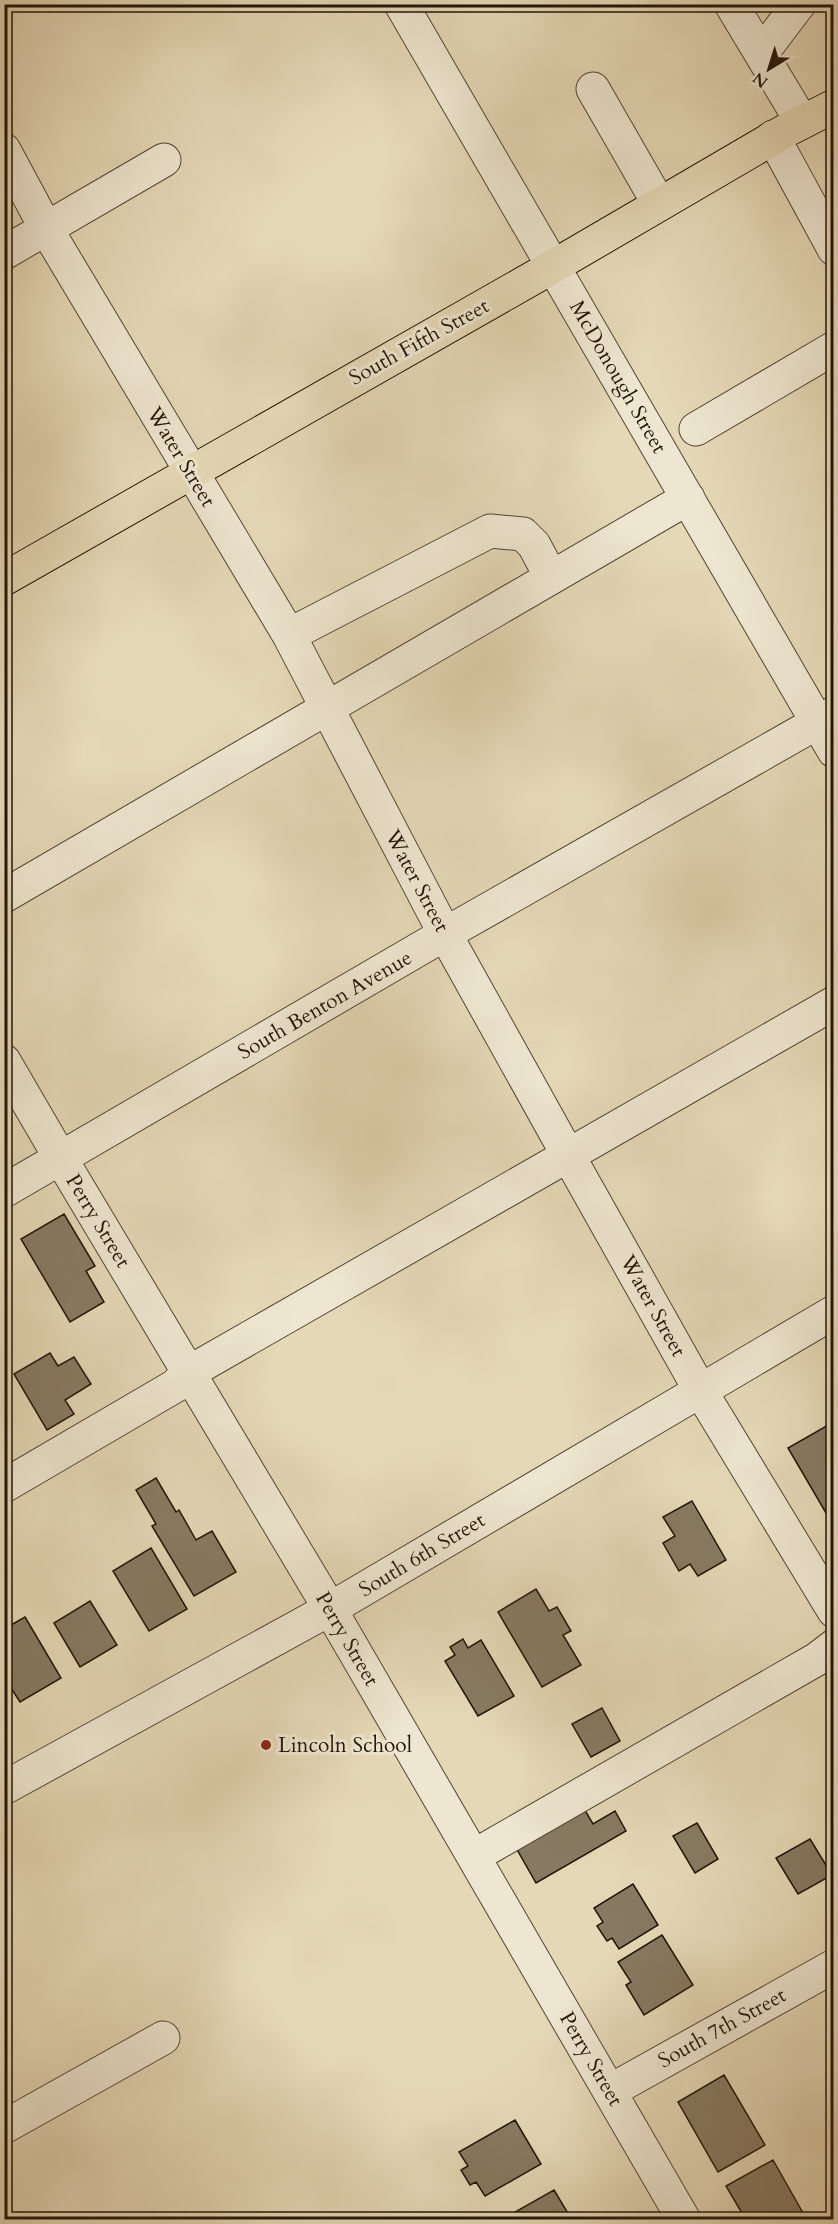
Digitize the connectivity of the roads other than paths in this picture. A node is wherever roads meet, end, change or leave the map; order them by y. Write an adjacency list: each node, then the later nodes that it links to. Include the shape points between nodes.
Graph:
1 (401, 4): 15 (street, McDonough Street)
2 (731, 4): 4 (street)
3 (799, 4): 4 (street)
4 (761, 54): 7 (street)
5 (593, 89): 11 (street)
6 (834, 106): 7 (main road, South Fifth Street)
7 (802, 122): 8 (main road, South Fifth Street)
8 (773, 137): 11 (main road, South Fifth Street); 13 (street)
9 (4, 150): 12 (street, Water Street)
10 (164, 160): 12 (street)
11 (658, 204): 15 (main road, South Fifth Street)
12 (47, 230): 14 (street); 18 (street, Water Street)
13 (834, 249)
14 (4, 253)
15 (554, 266): 18 (main road, South Fifth Street); 19 (street, McDonough Street)
16 (834, 348): 17 (street)
17 (696, 429)
18 (191, 471): 21 (main road, South Fifth Street); 22 (street, Water Street)
19 (688, 498): 20 (street); 24 (street, McDonough Street)
20 (551, 577): 22 (street, via 534,545 523,534 490,531); 23 (street)
21 (4, 579)
22 (289, 635): 23 (street, Water Street)
23 (327, 708): 26 (street); 27 (street, Water Street)
24 (825, 718): 25 (street, McDonough Street); 27 (street, South Benton Avenue)
25 (834, 751)
26 (4, 896)
27 (445, 934): 30 (street, Water Street); 31 (street, South Benton Avenue)
28 (834, 1003): 30 (street)
29 (4, 1061): 31 (street, Perry Street)
30 (568, 1155): 34 (street); 35 (street, Water Street)
31 (61, 1159): 32 (street, South Benton Avenue); 34 (street, Perry Street)
32 (4, 1191)
33 (834, 1312): 35 (street, South 6th Street)
34 (188, 1373): 36 (street, via 175,1386); 37 (street, Perry Street)
35 (700, 1390): 37 (street, South 6th Street); 38 (street, Water Street)
36 (4, 1486)
37 (330, 1609): 40 (street, South 6th Street); 41 (street, Perry Street)
38 (834, 1611)
39 (834, 1646): 41 (street)
40 (4, 1788)
41 (474, 1856): 44 (street, Perry Street)
42 (834, 1966): 44 (street, South 7th Street)
43 (163, 2038): 45 (street)
44 (610, 2091): 46 (street, Perry Street)
45 (4, 2127)
46 (684, 2220)

